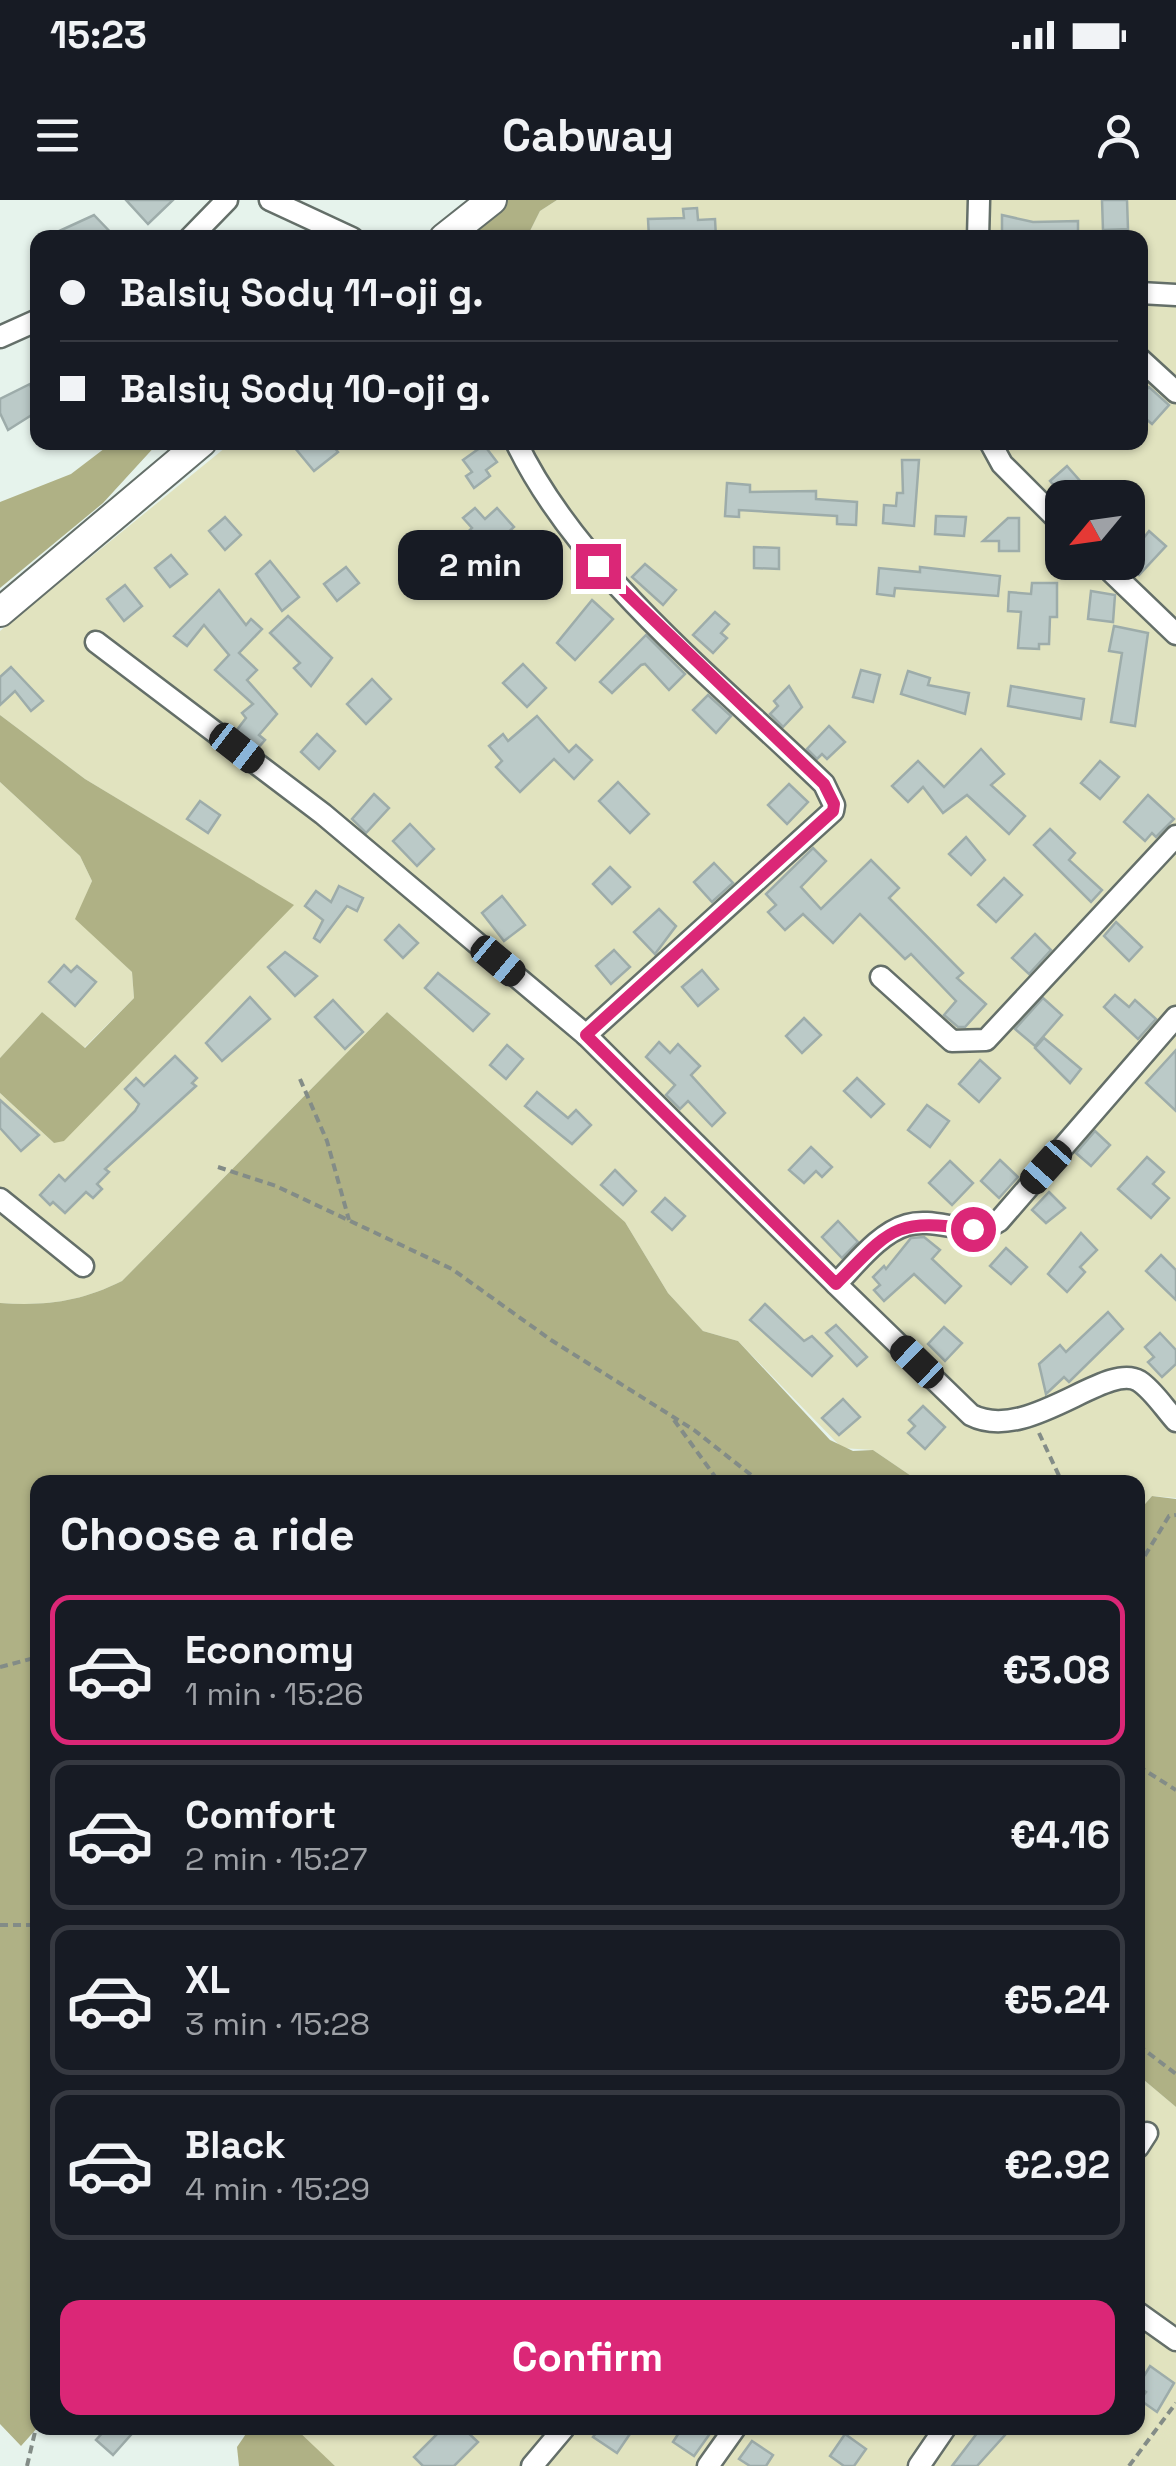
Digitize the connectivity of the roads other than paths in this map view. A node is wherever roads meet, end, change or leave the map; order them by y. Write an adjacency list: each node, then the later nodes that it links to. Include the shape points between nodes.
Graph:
1 (227, 200): 5 (street)
2 (270, 200): 6 (street)
3 (492, 200): 7 (main road)
4 (979, 200): 8 (street)
5 (198, 230)
6 (335, 230)
7 (454, 230)
8 (978, 230)
9 (1148, 294): 10 (street)
10 (1176, 294)
11 (30, 324): 12 (street)
12 (0, 337)
13 (1148, 366): 14 (street)
14 (1176, 392)
15 (192, 450): 20 (main road)
16 (521, 450): 26 (street, via 558,516 598,566 834,798 833,811)
17 (994, 450): 18 (street)
18 (1045, 507)
19 (1120, 580): 21 (street)
20 (0, 612)
21 (1176, 634)
22 (96, 642): 26 (street, via 322,814)
23 (1176, 836): 24 (street, via 986,1040 952,1041)
24 (881, 978)
25 (1176, 1017): 29 (street, via 999,1221 973,1229 910,1224 878,1242)
26 (586, 1035): 29 (street)
27 (0, 1199): 28 (street)
28 (83, 1266)
29 (836, 1284): 30 (street, via 971,1415 990,1424 1011,1423 1120,1378 1132,1378)
30 (1176, 1421)
31 (1145, 2318): 32 (street)
32 (1176, 2340)
33 (558, 2435): 36 (street)
34 (730, 2435): 37 (street)
35 (941, 2435): 38 (street)
36 (532, 2466)
37 (708, 2466)
38 (919, 2466)

